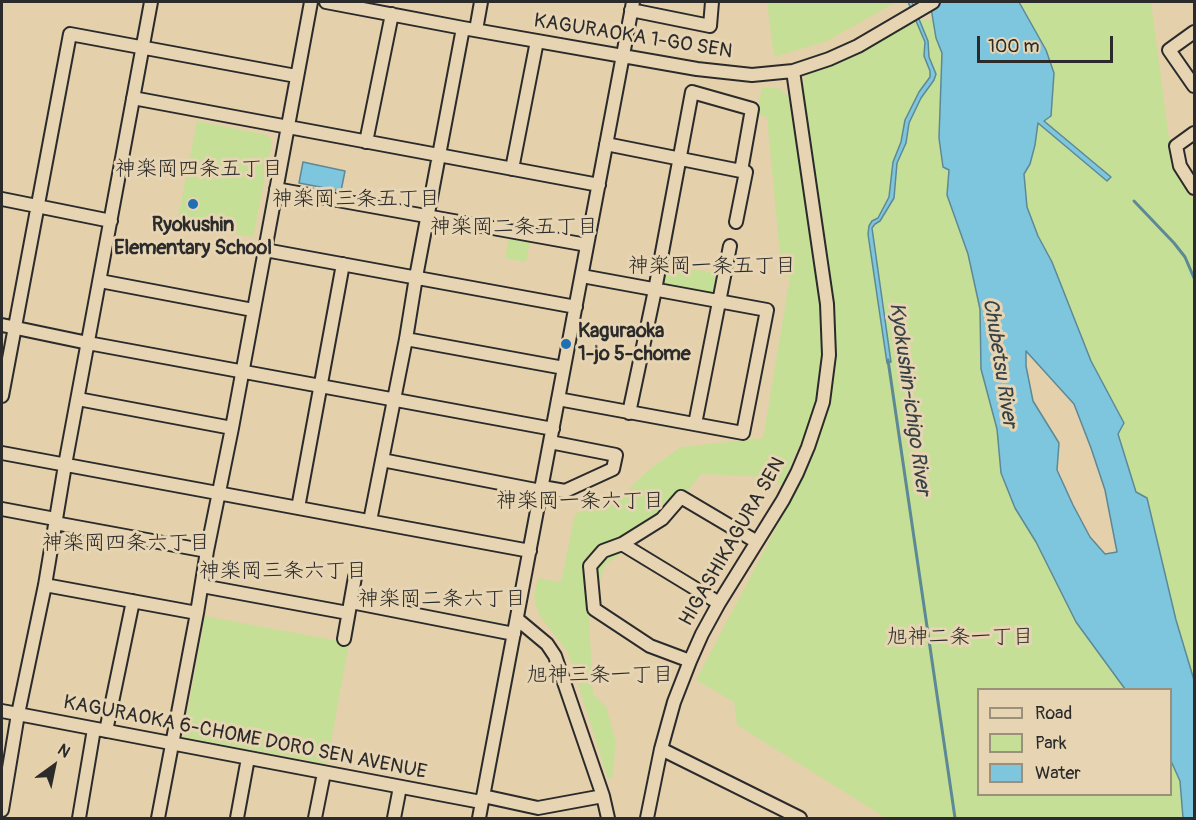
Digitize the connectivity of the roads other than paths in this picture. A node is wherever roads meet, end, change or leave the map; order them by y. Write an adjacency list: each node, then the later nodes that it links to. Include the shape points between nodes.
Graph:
1 (151, 2): 14 (street)
2 (310, 2): 17 (street)
3 (326, 2): 7 (street, KAGURAOKA 1-GO SEN)
4 (481, 2): 11 (street)
5 (712, 2): 8 (street, via 710,26)
6 (933, 2): 16 (street, via 858,46)
7 (378, 6): 9 (street, KAGURAOKA 1-GO SEN)
8 (632, 6): 15 (street)
9 (392, 14): 10 (street, KAGURAOKA 1-GO SEN); 22 (street)
10 (463, 28): 11 (street, KAGURAOKA 1-GO SEN); 24 (street)
11 (476, 30): 13 (street, KAGURAOKA 1-GO SEN)
12 (1194, 32): 18 (street, via 1169,50)
13 (537, 41): 15 (street, KAGURAOKA 1-GO SEN); 26 (street)
14 (142, 48): 17 (street); 19 (street); 32 (street, via 70,34)
15 (623, 56): 16 (street, KAGURAOKA 1-GO SEN, via 725,73); 23 (street)
16 (793, 71): 70 (street, HIGASHIKAGURA SEN, via 827,304 829,356 823,402 808,447)
17 (296, 76): 20 (street)
18 (1194, 87)
19 (133, 98): 20 (street); 34 (street)
20 (288, 127): 22 (street); 30 (street)
21 (1194, 133): 29 (street, via 1176,146 1180,166)
22 (366, 142): 24 (street)
23 (606, 144): 25 (street); 28 (street)
24 (439, 155): 26 (street); 33 (street)
25 (680, 159): 27 (street); 27 (street, via 692,92 752,109); 43 (street)
26 (512, 169): 28 (street)
27 (741, 171): 35 (street, via 746,172)
28 (598, 185): 36 (street)
29 (1194, 188)
30 (276, 189): 33 (street); 38 (street)
31 (2, 199): 32 (street)
32 (37, 207): 34 (street); 47 (street)
33 (427, 216): 36 (street); 41 (street)
34 (111, 221): 42 (street)
35 (736, 222)
36 (587, 245): 40 (street)
37 (730, 246): 44 (street)
38 (265, 250): 39 (street); 46 (street)
39 (343, 264): 41 (street); 52 (street)
40 (582, 276): 43 (street); 45 (street)
41 (416, 278): 45 (street); 48 (street)
42 (99, 281): 46 (street); 49 (street)
43 (655, 290): 44 (street); 57 (street)
44 (719, 301): 58 (street); 58 (street, via 767,310 743,434)
45 (576, 307): 50 (street)
46 (253, 310): 51 (street)
47 (8, 327): 49 (street); 53 (street)
48 (406, 339): 50 (street); 55 (street)
49 (88, 343): 51 (street); 54 (street)
50 (564, 368): 56 (street)
51 (242, 372): 52 (street); 59 (street)
52 (320, 386): 55 (street); 66 (street)
53 (2, 396)
54 (78, 399): 59 (street); 63 (street)
55 (393, 399): 60 (street); 62 (street)
56 (558, 399): 57 (street); 60 (street)
57 (629, 412): 58 (street)
58 (695, 424)
59 (232, 429): 65 (street)
60 (551, 436): 64 (street); 64 (street, via 616,455 613,469 565,491)
61 (2, 453): 63 (street)
62 (382, 460): 64 (street); 69 (street)
63 (65, 465): 65 (street); 68 (street)
64 (542, 489): 73 (street)
65 (219, 494): 66 (street); 72 (street)
66 (298, 508): 69 (street)
67 (2, 509): 68 (street)
68 (55, 521): 72 (street); 75 (street)
69 (370, 521): 73 (street)
70 (758, 542): 71 (street, via 681,496 662,519); 78 (street, HIGASHIKAGURA SEN)
71 (622, 544): 78 (street); 84 (street, via 603,551 590,566 594,609 650,646)
72 (207, 551): 76 (street)
73 (530, 552): 81 (street)
74 (355, 577): 79 (street)
75 (45, 585): 77 (street); 86 (street)
76 (202, 586): 79 (street); 80 (street)
77 (133, 601): 80 (street); 87 (street)
78 (719, 603): 84 (street, HIGASHIKAGURA SEN)
79 (350, 607): 82 (street); 83 (street)
80 (197, 613): 88 (street)
81 (517, 619): 82 (street); 93 (street, via 547,644 555,656)
82 (514, 634): 94 (street)
83 (344, 639)
84 (690, 662): 89 (street, HIGASHIKAGURA SEN)
85 (2, 711): 86 (street, KAGURAOKA 6-CHOME DORO SEN AVENUE)
86 (18, 714): 87 (street, KAGURAOKA 6-CHOME DORO SEN AVENUE); 95 (street)
87 (100, 730): 88 (street, KAGURAOKA 6-CHOME DORO SEN AVENUE); 96 (street)
88 (172, 744): 90 (street, KAGURAOKA 6-CHOME DORO SEN AVENUE); 97 (street)
89 (662, 749): 103 (street, HIGASHIKAGURA SEN); 104 (street)
90 (248, 758): 91 (street, KAGURAOKA 6-CHOME DORO SEN AVENUE); 98 (street)
91 (324, 772): 92 (street, KAGURAOKA 6-CHOME DORO SEN AVENUE); 99 (street)
92 (400, 787): 94 (street, KAGURAOKA 6-CHOME DORO SEN AVENUE); 100 (street)
93 (603, 796): 94 (street, KAGURAOKA 6-CHOME DORO SEN AVENUE, via 538,808); 102 (street)
94 (482, 799): 101 (street)
95 (2, 810)
96 (79, 819)
97 (158, 819)
98 (237, 819)
99 (315, 819)
100 (394, 819)
101 (479, 819)
102 (608, 819)
103 (646, 819)
104 (800, 819)

